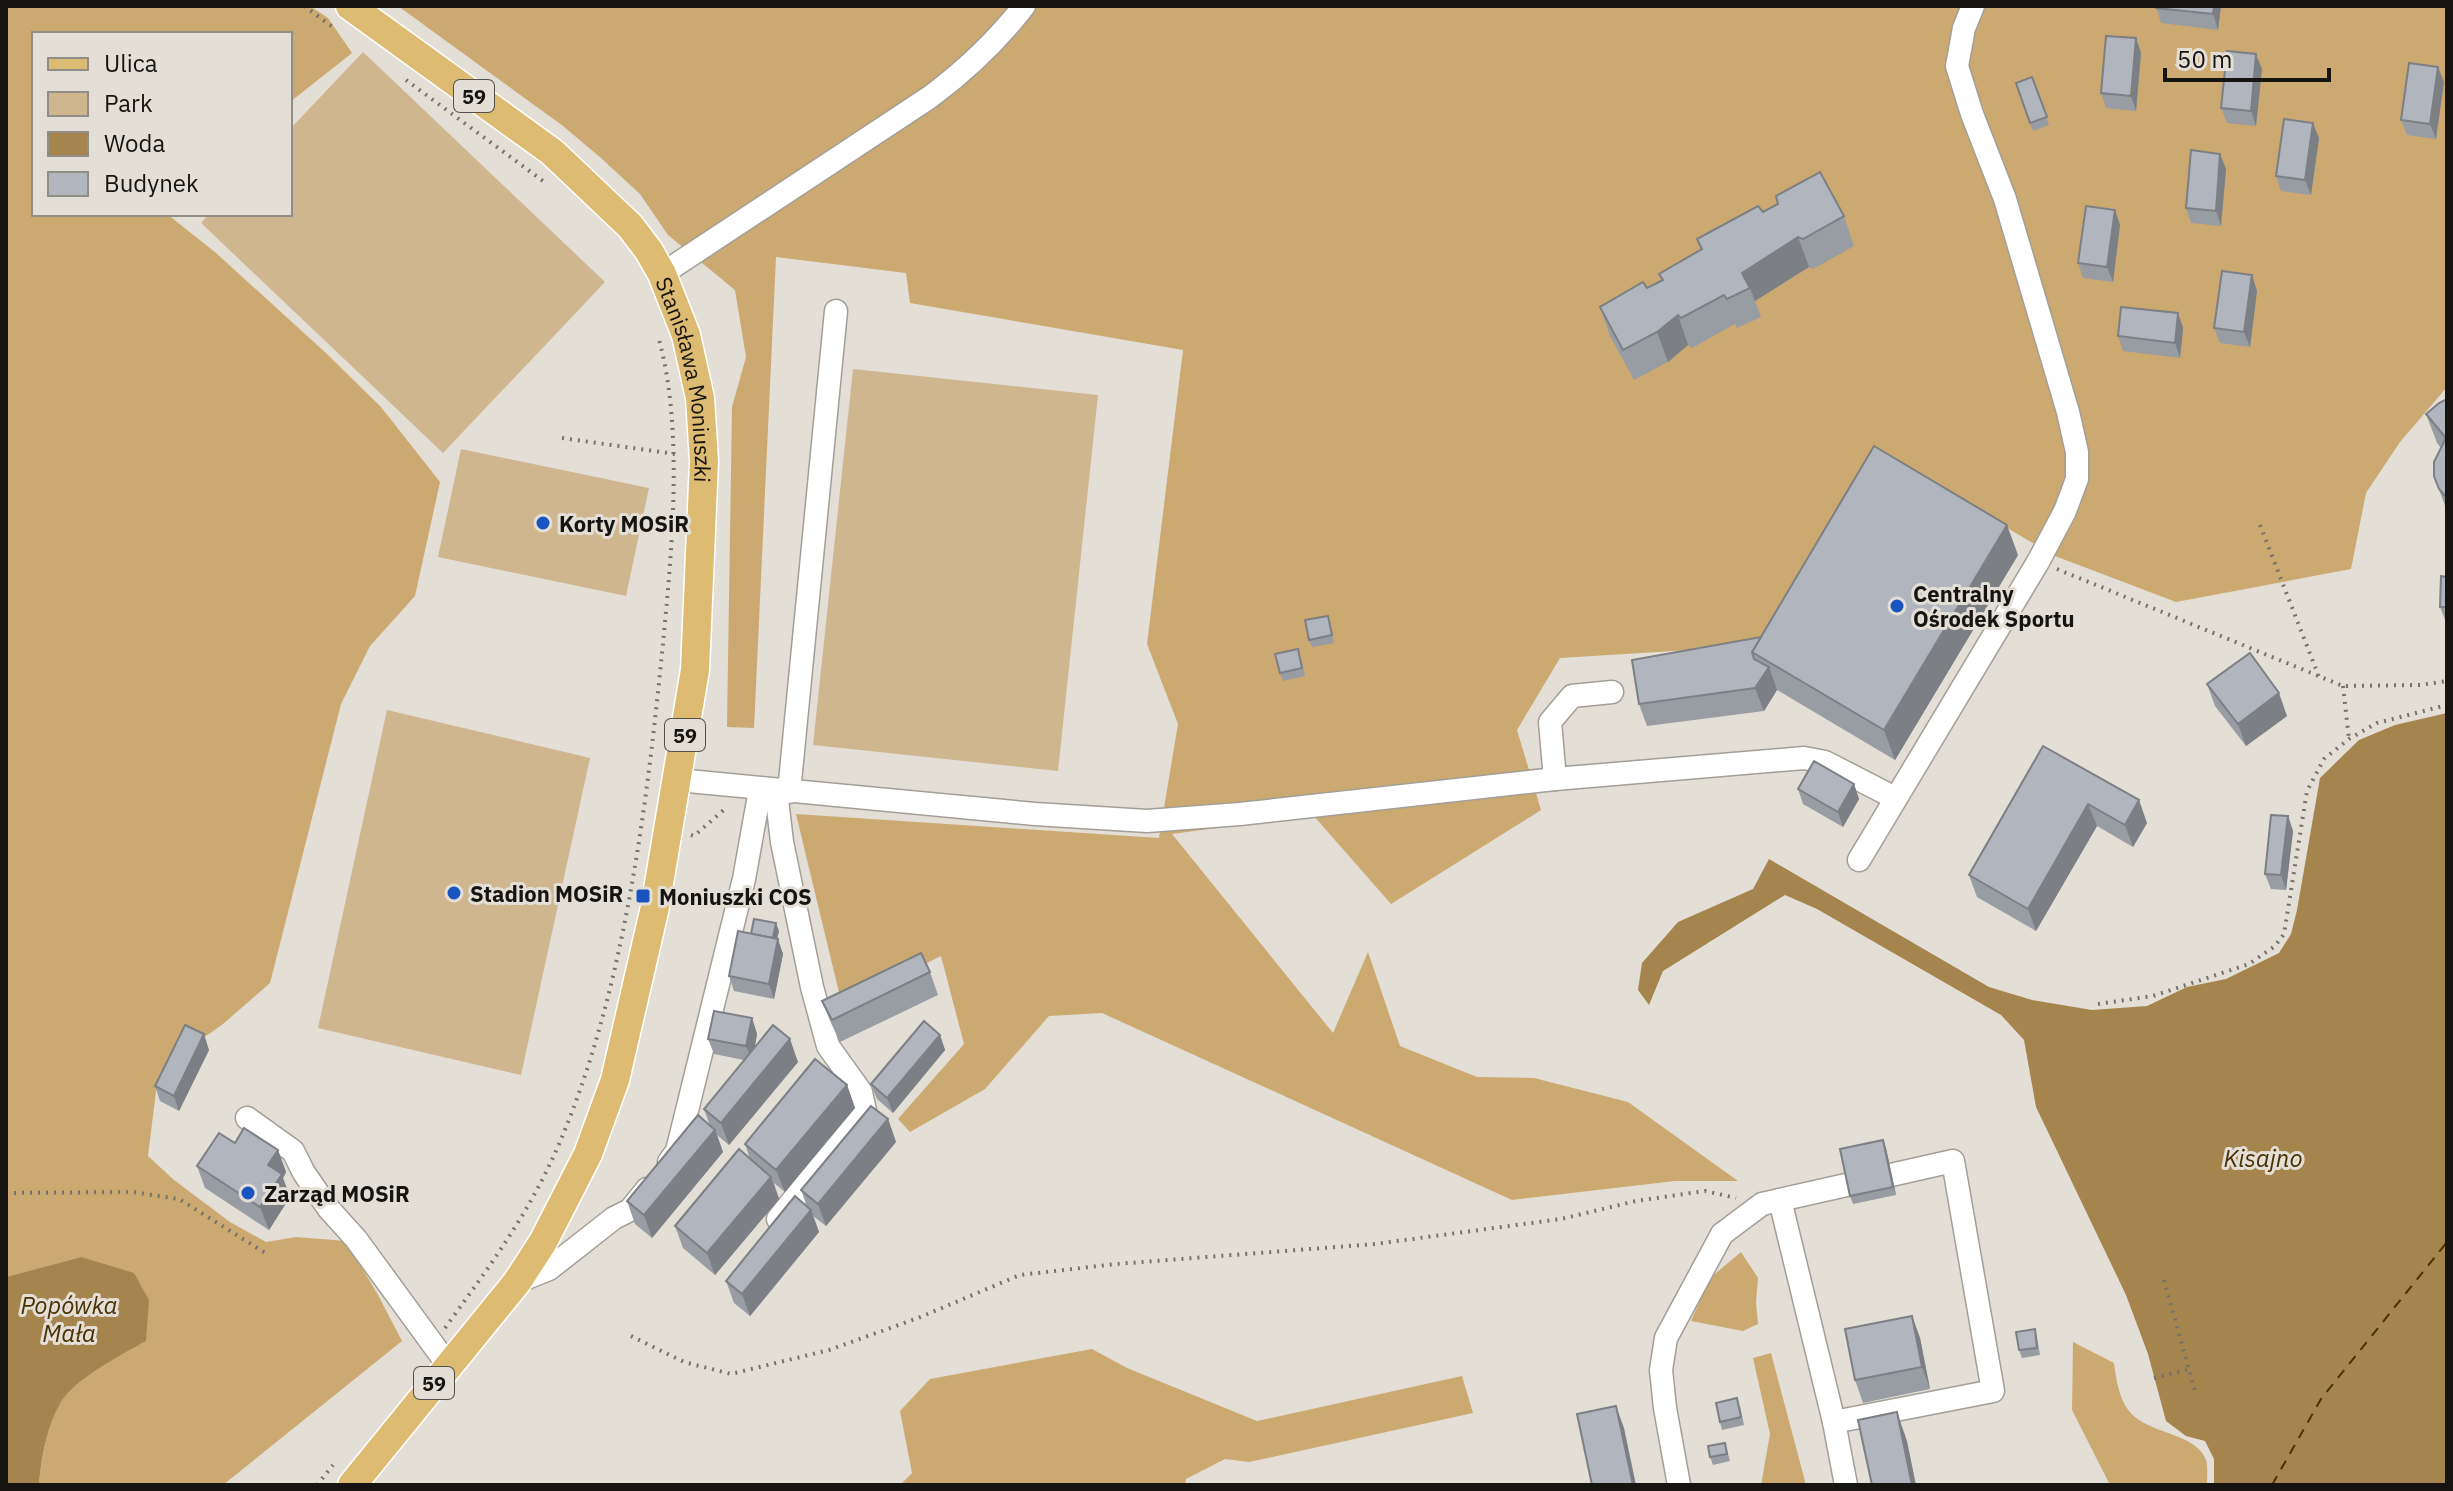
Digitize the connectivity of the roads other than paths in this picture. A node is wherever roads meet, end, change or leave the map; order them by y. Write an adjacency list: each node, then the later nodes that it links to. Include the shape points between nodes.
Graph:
1 (350, 6): 4 (main road, Stanisława Moniuszki / 59, via 564,162 630,226)
2 (1024, 6): 4 (lane, via 971,66 930,97)
3 (1973, 6): 10 (lane, via 1957,66 2005,199 2068,412 2077,479 2038,562)
4 (662, 274): 8 (main road, Stanisława Moniuszki / 59, via 686,335 700,398 704,461 695,670)
5 (836, 311): 9 (lane)
6 (1612, 692): 7 (lane, via 1572,696 1550,722)
7 (1555, 779): 9 (lane, via 1147,821); 10 (lane, via 1804,758 1825,762)
8 (678, 780): 9 (lane); 15 (main road, Stanisława Moniuszki / 59, via 640,981 615,1080 575,1182)
9 (775, 791): 14 (lane, via 828,1046 861,1092 865,1111); 15 (lane, via 744,879 677,1151 630,1210 549,1269)
10 (1895, 798): 11 (lane)
11 (1859, 860)
12 (247, 1118): 16 (lane, via 293,1151 329,1209)
13 (1771, 1202): 17 (lane); 17 (lane, via 1953,1161 1993,1391); 19 (lane, via 1722,1234 1666,1338 1661,1370)
14 (765, 1235)
15 (517, 1282): 16 (main road, Stanisława Moniuszki / 59)
16 (440, 1354): 18 (main road, Stanisława Moniuszki / 59)
17 (1834, 1422): 20 (lane)
18 (352, 1485)
19 (1679, 1485)
20 (1846, 1485)

